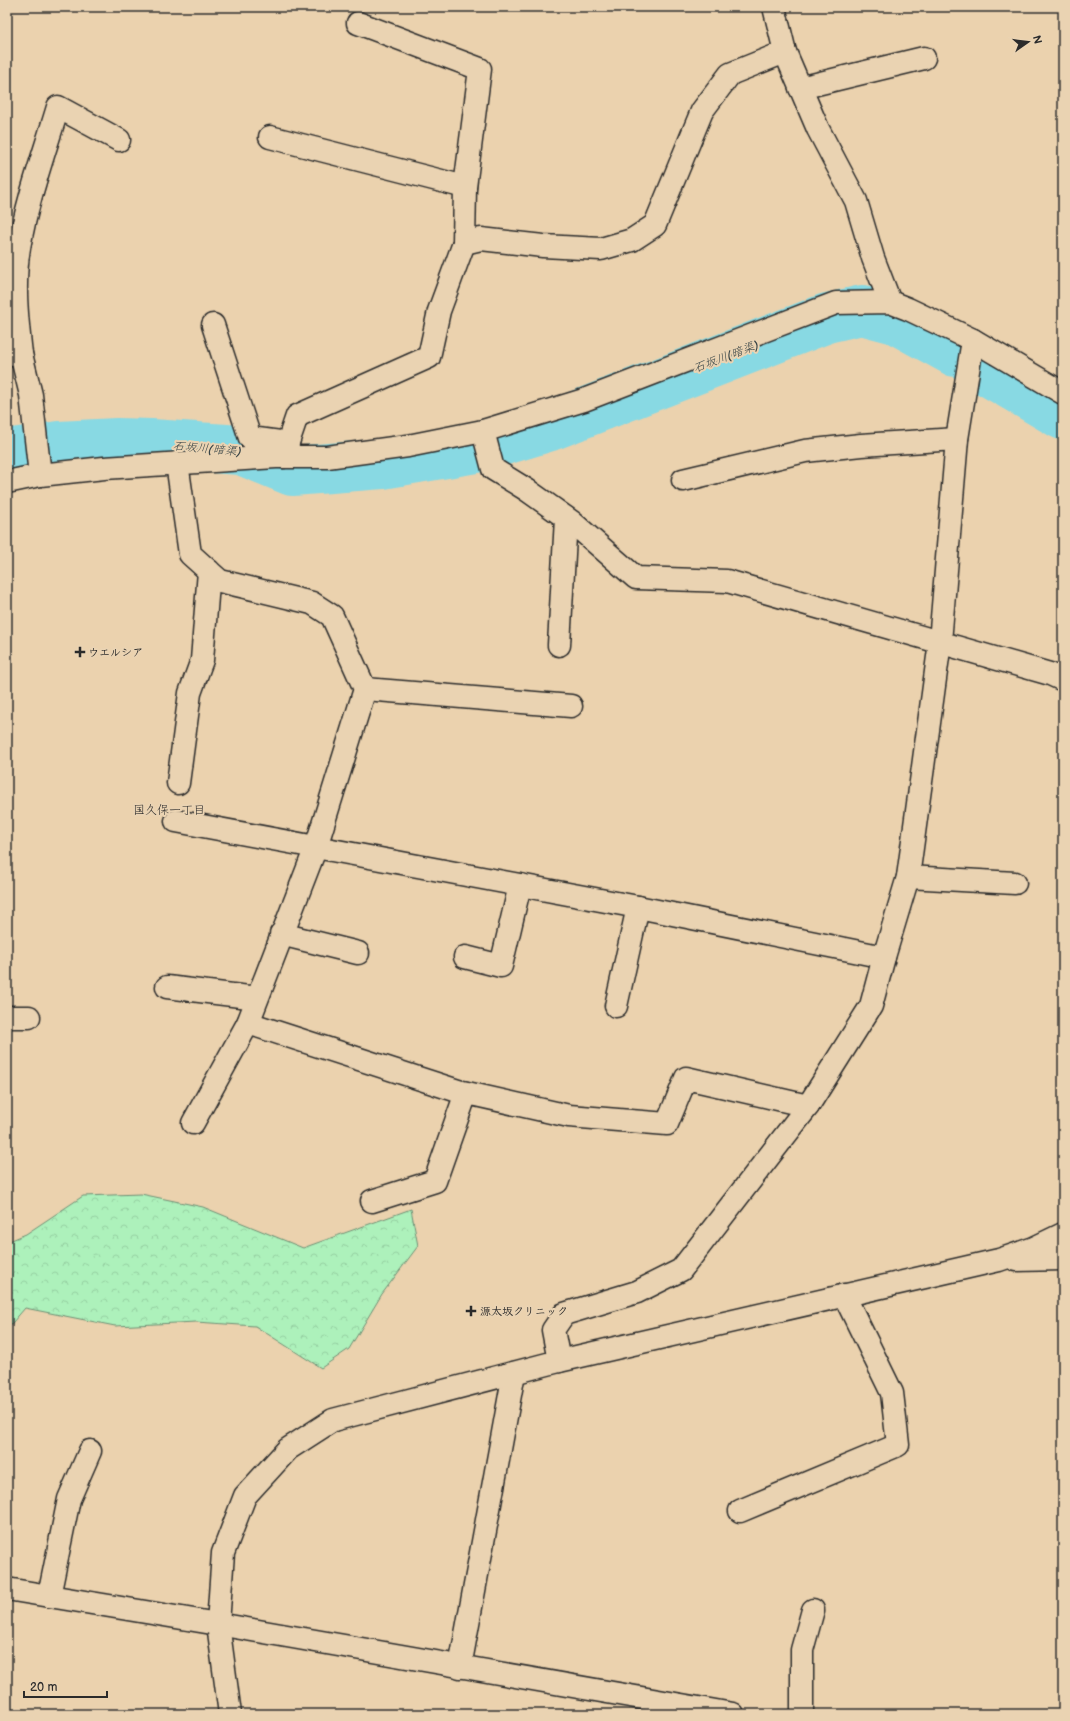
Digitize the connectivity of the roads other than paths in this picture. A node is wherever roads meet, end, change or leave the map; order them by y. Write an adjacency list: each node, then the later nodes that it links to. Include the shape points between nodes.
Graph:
1 (774, 7): 3 (street)
2 (358, 23): 8 (street, via 480,69)
3 (785, 52): 5 (street); 9 (street, via 730,74 702,111 655,225 632,240 601,249 481,240)
4 (924, 58): 5 (street)
5 (800, 88): 10 (street, via 818,129 856,201)
6 (270, 137): 8 (street)
7 (119, 140): 13 (street, via 58,107 19,248)
8 (465, 187): 9 (street)
9 (464, 243): 17 (street, via 439,310 429,357 297,416)
10 (890, 302): 12 (street); 15 (street, via 836,303 584,400)
11 (214, 325): 17 (street, via 250,438)
12 (973, 340): 14 (street); 16 (street)
13 (14, 354): 19 (street, via 31,395)
14 (1063, 393)
15 (483, 431): 17 (street, via 408,446 327,457); 22 (street, via 492,469)
16 (958, 439): 20 (street, via 805,451); 24 (street)
17 (282, 452): 18 (street, via 243,459)
18 (177, 463): 19 (street); 23 (street, via 190,554)
19 (40, 475): 21 (street)
20 (683, 480)
21 (7, 482)
22 (566, 518): 24 (street, via 636,578 727,581); 25 (street)
23 (208, 571): 27 (street, via 220,581 312,603 332,616); 29 (street, via 202,660 190,693)
24 (940, 642): 26 (street); 32 (street)
25 (559, 645)
26 (1063, 680)
27 (365, 689): 28 (street); 31 (street)
28 (571, 706)
29 (178, 783)
30 (176, 821): 31 (street)
31 (316, 847): 34 (street); 36 (street)
32 (908, 877): 33 (street); 39 (street)
33 (1015, 883)
34 (520, 885): 35 (street); 38 (street, via 501,966)
35 (638, 907): 39 (street); 42 (street)
36 (281, 934): 37 (street); 41 (street)
37 (358, 953)
38 (465, 957)
39 (884, 958): 47 (street, via 871,1006)
40 (167, 987): 41 (street)
41 (257, 998): 45 (street)
42 (616, 1006)
43 (7, 1017): 44 (street)
44 (29, 1017)
45 (248, 1023): 46 (street); 48 (street)
46 (466, 1093): 47 (street, via 569,1116 667,1124 686,1078); 49 (street, via 435,1181)
47 (808, 1106): 54 (street, via 681,1270 637,1292 564,1314 553,1330)
48 (193, 1123)
49 (372, 1201)
50 (1063, 1234): 52 (street, via 1034,1248)
51 (1063, 1259): 52 (street)
52 (999, 1260): 53 (street)
53 (844, 1295): 54 (street); 57 (street, via 892,1393 898,1445)
54 (560, 1361): 55 (street)
55 (514, 1373): 61 (street, via 333,1420 288,1449 245,1496 223,1553); 62 (street)
56 (90, 1451): 59 (street, via 69,1499)
57 (740, 1511)
58 (7, 1589): 59 (street)
59 (49, 1596): 61 (street)
60 (813, 1610): 65 (street, via 802,1650)
61 (218, 1624): 62 (street); 63 (street)
62 (460, 1667): 64 (street)
63 (230, 1714)
64 (733, 1714)
65 (802, 1714)

